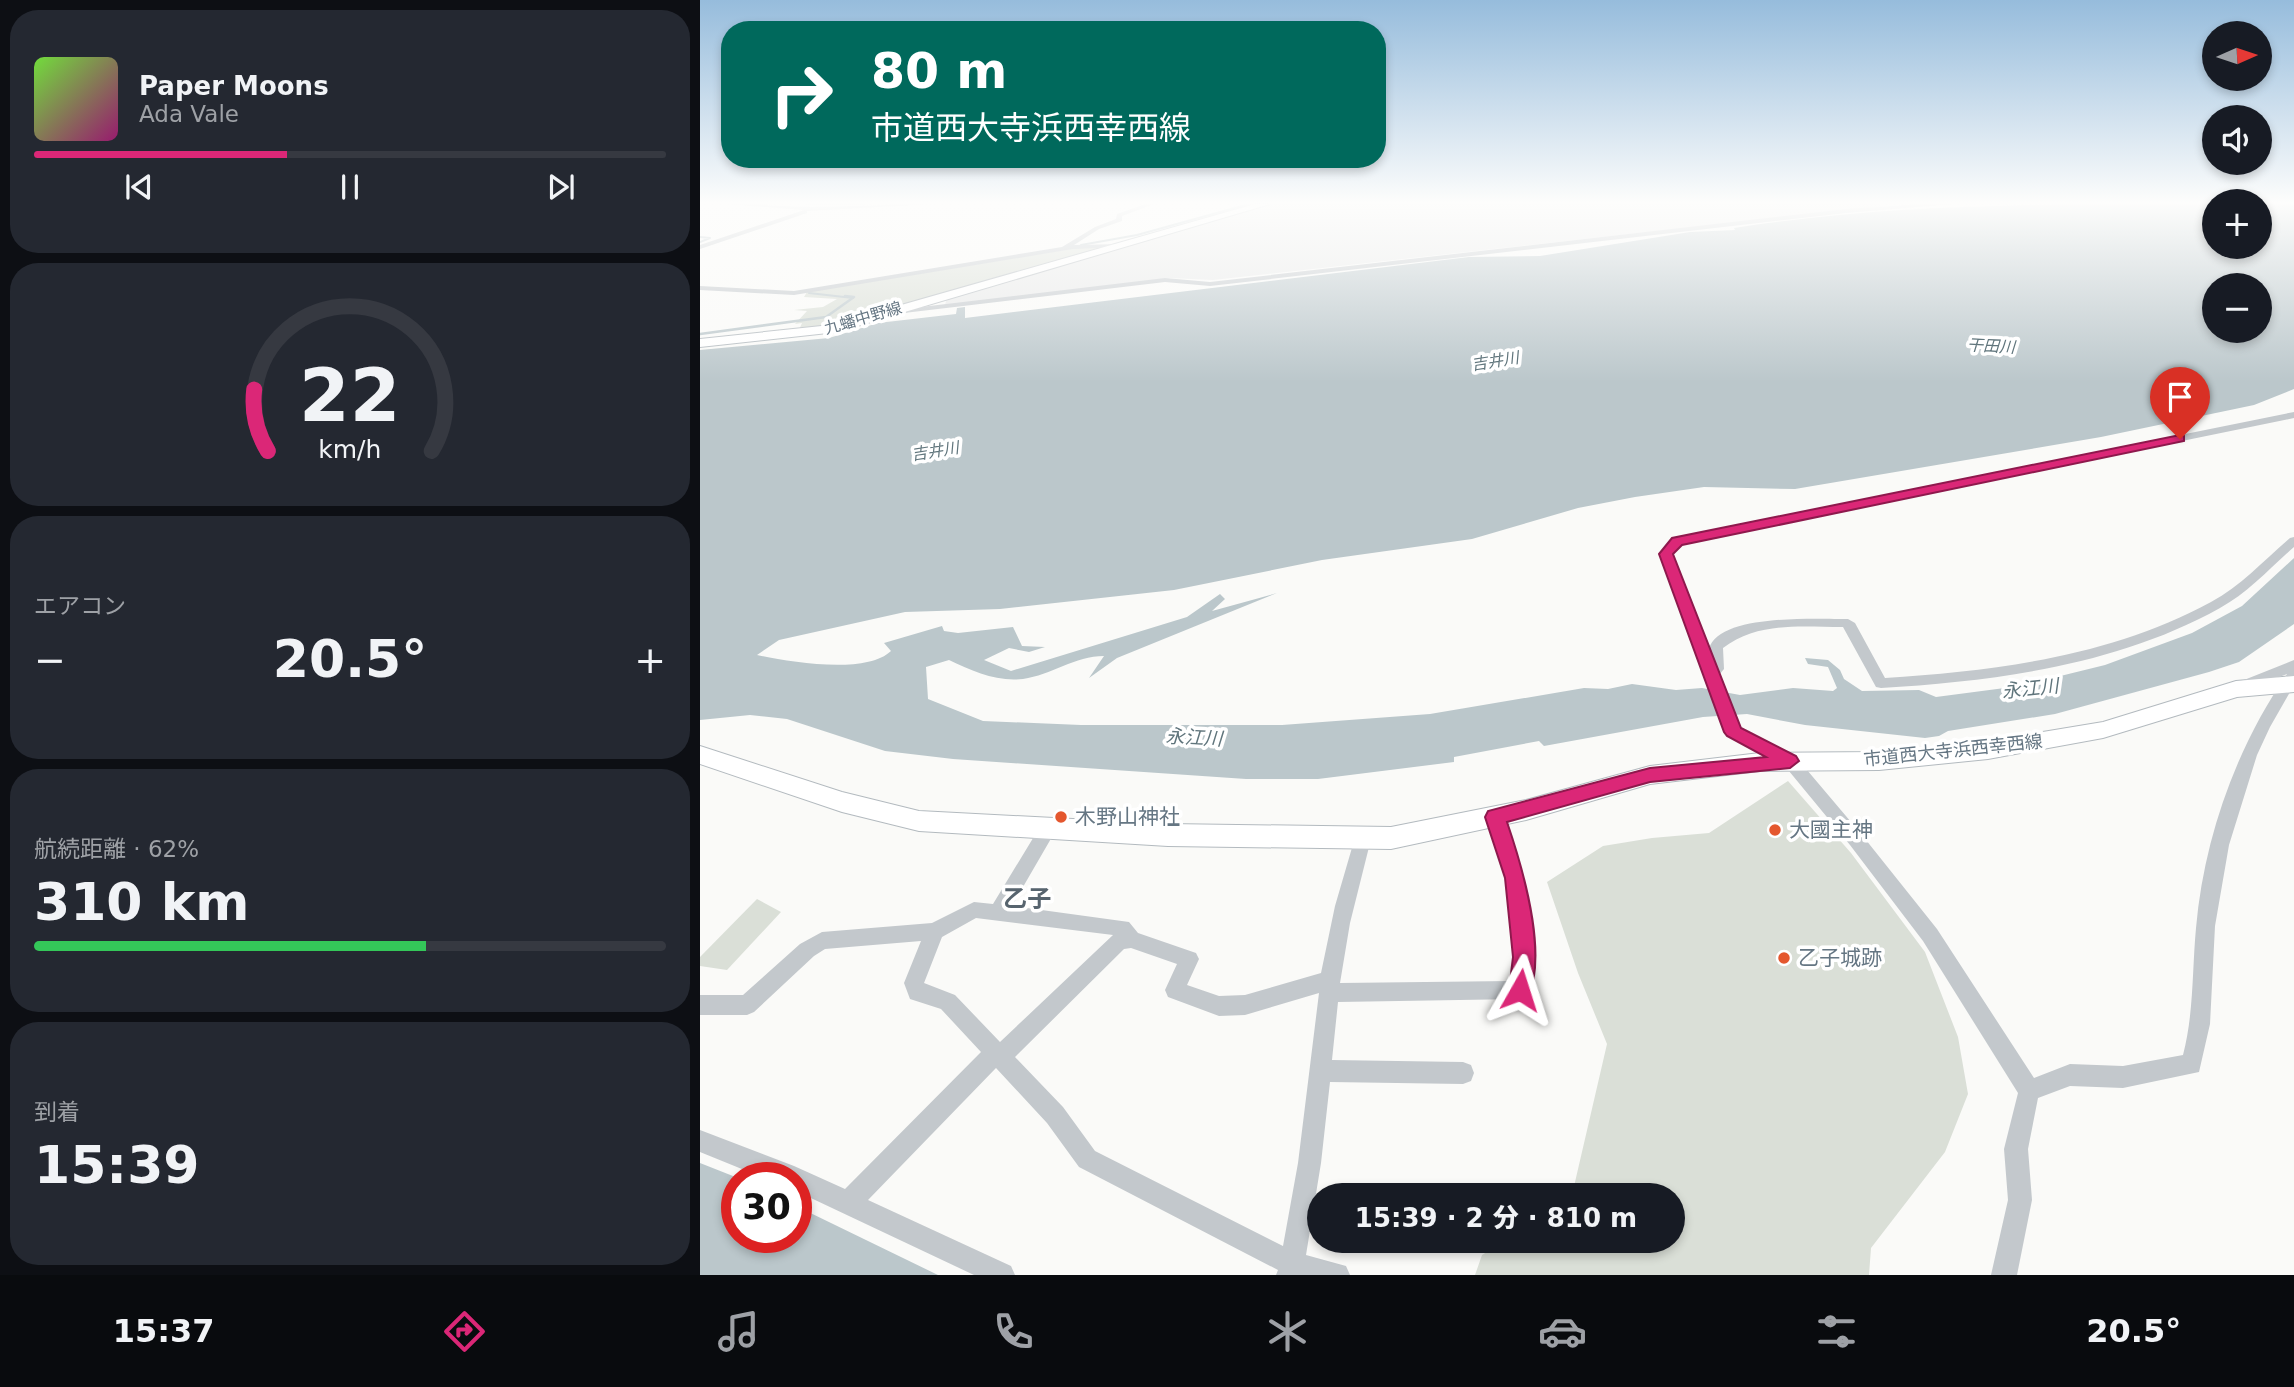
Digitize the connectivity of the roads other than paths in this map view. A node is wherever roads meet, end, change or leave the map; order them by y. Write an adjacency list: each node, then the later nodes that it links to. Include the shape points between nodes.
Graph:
1 (971, 264): 4 (street, via 794,293)
2 (1054, 264): 5 (street, 九蟠中野線)
3 (1389, 264): 5 (street, via 1210,284 1165,280)
4 (700, 288)
5 (883, 313): 6 (street, 九蟠中野線, via 819,331)
6 (700, 343)
7 (2294, 415): 9 (street, via 1677,541 1666,554)
8 (2294, 541): 9 (street, via 2218,604 2133,640 2046,663 1938,681 1881,683 1848,623 1762,625 1723,639 1716,646 1717,670)
9 (1710, 675): 12 (street, via 1733,732)
10 (2292, 677): 12 (street, 市道西大寺浜西幸西線, via 2236,689 2103,730 1988,750 1879,761); 24 (street, via 2262,725 2231,800 2208,908 2201,1031 2191,1064 2123,1077 2070,1075)
11 (700, 755): 14 (street, 市道西大寺浜西幸西線, via 842,802 919,821)
12 (1790, 761): 13 (street, 市道西大寺浜西幸西線, via 1650,775); 24 (street, via 1930,935)
13 (1495, 817): 15 (street, 市道西大寺浜西幸西線, via 1391,838); 19 (street, via 1516,878 1524,957 1520,990)
14 (1047, 830): 15 (street, 市道西大寺浜西幸西線); 16 (street)
15 (1362, 839): 19 (street, via 1344,902)
16 (998, 913): 17 (street, via 974,910); 18 (street, via 1122,928)
17 (936, 931): 20 (street, via 822,941 747,1005); 21 (street, via 914,983 916,992 948,1002)
18 (1131, 939): 19 (street, via 1189,959 1175,990 1219,1006); 21 (street, via 1118,942)
19 (1330, 987): 22 (street)
20 (700, 1005)
21 (998, 1055): 28 (street); 29 (street, via 1055,1115 1087,1159)
22 (1323, 1071): 23 (street); 29 (street)
23 (1463, 1073)
24 (2029, 1091): 32 (street, via 2016,1149 2020,1200)
25 (700, 1141): 26 (street)
26 (754, 1162)
27 (812, 1186): 28 (street)
28 (849, 1202): 30 (street)
29 (1290, 1269): 31 (street)
30 (1002, 1275)
31 (1337, 1275)
32 (2004, 1275)

